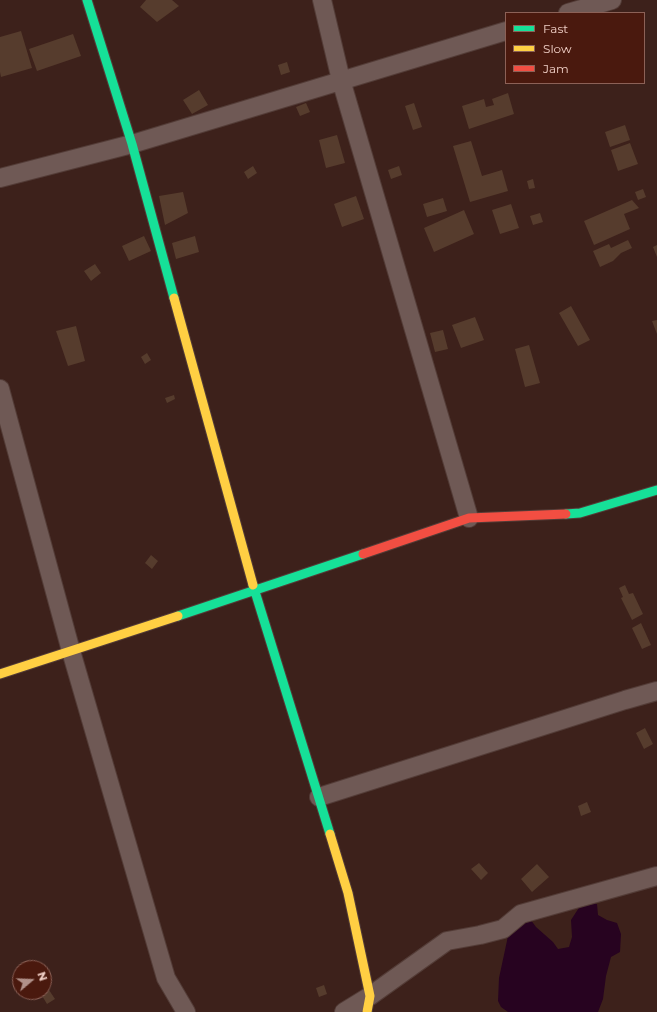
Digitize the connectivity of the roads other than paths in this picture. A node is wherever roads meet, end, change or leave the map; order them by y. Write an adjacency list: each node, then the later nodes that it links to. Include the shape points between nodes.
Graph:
1 (87, 0): 7 (street)
2 (322, 0): 6 (street)
3 (612, 0): 4 (street)
4 (571, 12)
5 (505, 31): 6 (street)
6 (341, 80): 7 (street); 11 (street)
7 (132, 144): 8 (street); 12 (street)
8 (0, 178)
9 (0, 390): 13 (street)
10 (657, 490): 11 (street, via 580,513)
11 (469, 518): 12 (street)
12 (255, 592): 13 (street); 16 (street)
13 (71, 651): 14 (street); 19 (street, via 166,978)
14 (0, 674)
15 (657, 691): 16 (street)
16 (319, 797): 18 (street, via 348,893)
17 (657, 876): 18 (street, via 521,914 503,929 447,941)
18 (369, 1004): 20 (street)
19 (186, 1012)
20 (344, 1012)

